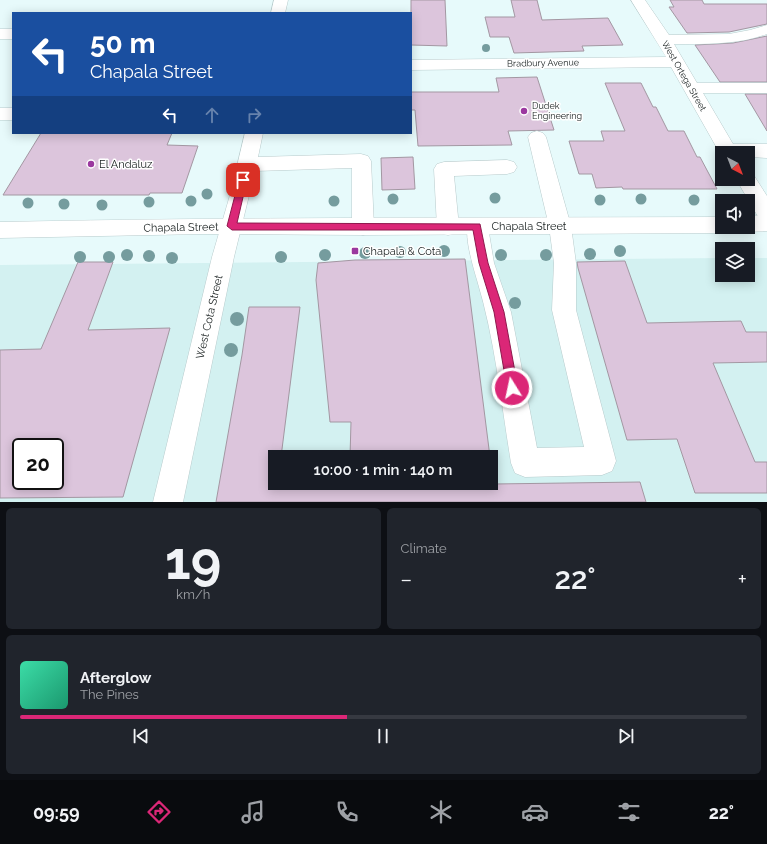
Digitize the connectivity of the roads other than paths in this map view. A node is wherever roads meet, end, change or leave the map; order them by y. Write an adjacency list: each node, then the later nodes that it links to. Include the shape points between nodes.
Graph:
1 (281, 0): 3 (street)
2 (638, 0): 7 (street, West Ortega Street)
3 (278, 12)
4 (767, 29): 7 (street, via 756,34 732,38)
5 (0, 34): 6 (street)
6 (12, 34)
7 (664, 40): 8 (street, West Ortega Street)
8 (676, 62): 9 (street, Bradbury Avenue); 10 (street, West Ortega Street)
9 (412, 65)
10 (692, 88): 11 (street); 16 (street, West Ortega Street)
11 (767, 88)
12 (0, 114): 13 (street)
13 (12, 114)
14 (254, 134): 19 (street, West Cota Street)
15 (537, 137): 27 (street)
16 (725, 146)
17 (755, 151): 18 (street)
18 (767, 151)
19 (246, 164): 26 (street, West Cota Street); 30 (street, via 361,162)
20 (507, 167): 28 (street, via 444,170)
21 (750, 186): 22 (street)
22 (767, 214)
23 (755, 224): 24 (street)
24 (767, 224)
25 (715, 225): 27 (street, Chapala Street)
26 (232, 226): 30 (street, Chapala Street); 31 (street, Chapala Street); 32 (street, West Cota Street)
27 (560, 226): 29 (street, Chapala Street); 29 (street, via 565,263 564,310 602,461 525,463 499,312 483,263)
28 (448, 227): 29 (street, Chapala Street); 30 (street, Chapala Street)
29 (477, 227)
30 (363, 228)
31 (0, 230)
32 (168, 502)

